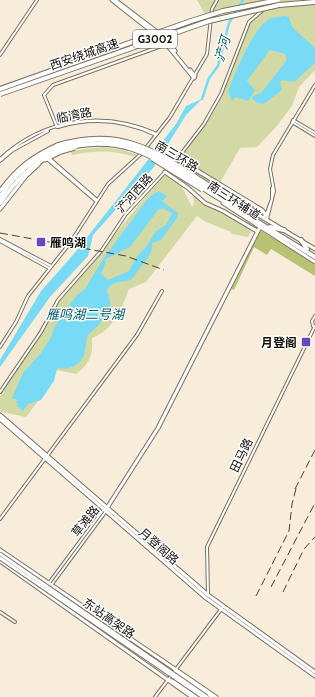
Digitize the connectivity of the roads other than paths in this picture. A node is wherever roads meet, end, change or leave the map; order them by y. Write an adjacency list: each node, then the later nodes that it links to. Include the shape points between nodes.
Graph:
1 (37, 0): 9 (street)
2 (112, 0): 8 (main road)
3 (116, 0): 10 (main road, via 161,34)
4 (216, 0): 10 (street, via 212,9 207,54)
5 (269, 0): 22 (street, 浐河西路, via 263,11 249,22 221,94 204,124)
6 (278, 0): 12 (highway, 西安绕城高速 / G3002, bridge, via 223,11 191,21)
7 (315, 2): 13 (highway, 西安绕城高速 / G3002, bridge, via 279,5 209,21)
8 (167, 44): 10 (main road); 15 (street, via 53,85 44,95)
9 (0, 55)
10 (194, 77): 16 (street)
11 (315, 85): 14 (street)
12 (0, 89)
13 (0, 94)
14 (292, 121): 17 (street); 34 (street, via 273,155 270,169 273,200)
15 (57, 127): 16 (street, 临湾路, via 81,120 108,120 135,125); 23 (street, 临湾路, via 27,142)
16 (156, 134): 30 (street, via 138,157 108,184)
17 (315, 135)
18 (59, 148): 19 (highway, 南三环路); 20 (main road); 21 (main road); 24 (highway, 南三环路); 28 (highway, 南三环路, bridge, via 83,140 126,142 154,154)
19 (49, 151): 20 (highway); 26 (highway, 南三环路, via 35,159)
20 (39, 153): 27 (main road, via 20,166)
21 (47, 159): 24 (highway); 30 (street); 32 (main road, via 26,176)
22 (178, 159): 25 (street, 浐河西路); 34 (main road, via 262,210)
23 (0, 160)
24 (39, 162): 26 (highway, 南三环路)
25 (165, 172): 39 (main road, via 204,203); 55 (street, 浐河西路, via 126,214 102,250 58,300 41,332)
26 (18, 176): 29 (highway); 31 (highway)
27 (0, 192)
28 (215, 193): 33 (highway, 南三环路); 34 (main road, 南三环辅道); 35 (main road, 南三环辅道); 37 (highway, 南三环路)
29 (0, 197)
30 (97, 200): 49 (street, via 70,242)
31 (0, 203)
32 (0, 210)
33 (248, 216): 35 (highway); 41 (highway, 南三环路)
34 (266, 219): 38 (main road, 南三环辅道)
35 (254, 224): 36 (main road, 南三环辅道)
36 (260, 227): 39 (main road); 40 (main road, 南三环辅道)
37 (270, 227): 38 (highway); 44 (highway, 南三环路)
38 (284, 230): 43 (main road, 南三环辅道)
39 (257, 231): 59 (main road, via 158,428)
40 (267, 232): 41 (highway); 48 (main road, 南三环辅道)
41 (281, 237): 47 (highway, 南三环路)
42 (0, 240): 49 (street)
43 (301, 240): 44 (highway); 45 (main road, 南三环辅道)
44 (307, 249): 46 (highway, 南三环路)
45 (315, 249)
46 (315, 254)
47 (315, 258)
48 (315, 262)
49 (50, 267): 54 (street, via 28,296)
50 (162, 291): 58 (street, via 137,335)
51 (315, 316): 53 (street, via 312,322)
52 (315, 321): 53 (street, 田马路)
53 (314, 327): 67 (street, 田马路, via 207,547)
54 (0, 347)
55 (0, 392)
56 (0, 415): 58 (main road, 月登阁路)
57 (0, 419): 58 (main road, 月登阁路)
58 (47, 457): 59 (main road, 月登阁路); 60 (street)
59 (106, 509): 65 (street, 草滩路); 67 (main road, 月登阁路); 68 (main road, 月登阁路)
60 (0, 519)
61 (0, 550): 65 (main road)
62 (0, 554): 79 (main road, 东站高架路, bridge)
63 (0, 558): 78 (main road, 东站高架路, bridge)
64 (0, 561): 66 (main road)
65 (50, 584): 66 (street, 草滩路); 71 (main road)
66 (44, 592): 74 (main road)
67 (208, 595): 68 (main road, 月登阁路)
68 (222, 608): 71 (street); 72 (main road, 月登阁路); 73 (main road, 月登阁路)
69 (0, 612): 70 (street)
70 (15, 622)
71 (175, 670): 74 (street); 80 (main road); 81 (main road)
72 (315, 672)
73 (315, 676)
74 (168, 680): 75 (street); 76 (main road); 77 (main road)
75 (155, 697)
76 (192, 697)
77 (197, 697)
78 (203, 697)
79 (207, 697)
80 (212, 697)
81 (216, 697)

